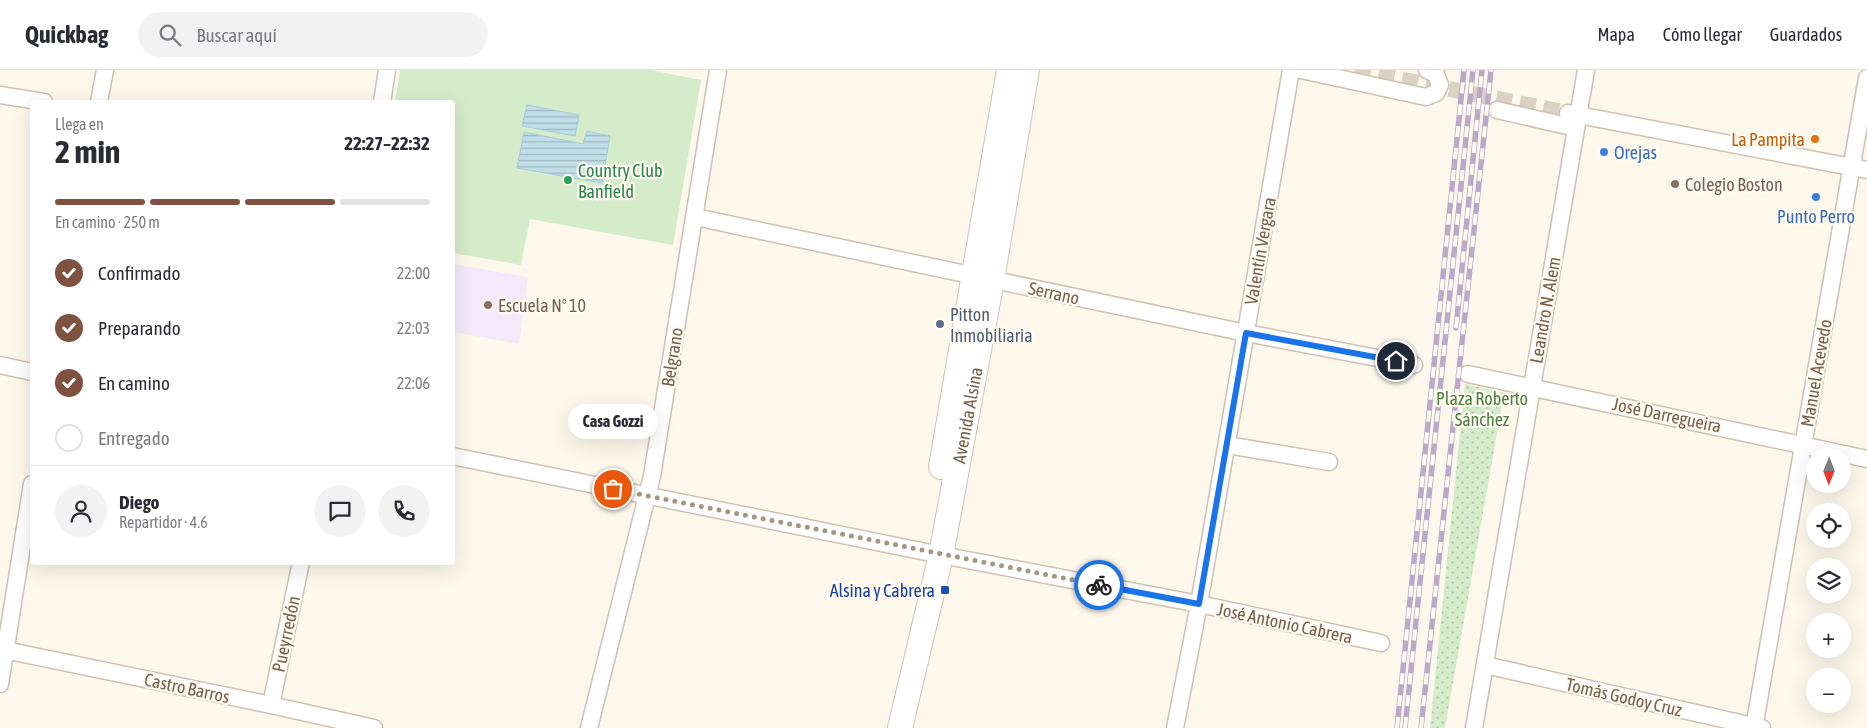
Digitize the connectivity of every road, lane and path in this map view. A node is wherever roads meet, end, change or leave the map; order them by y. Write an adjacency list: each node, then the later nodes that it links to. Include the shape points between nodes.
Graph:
1 (105, 70): 13 (street)
2 (387, 70): 14 (street)
3 (718, 70): 18 (street, Belgrano)
4 (1009, 70): 19 (main road, Avenida Alsina)
5 (1028, 70): 19 (main road, Avenida Alsina)
6 (1290, 70): 20 (street, Valentín Vergara)
7 (1301, 70): 8 (street, via 1426,97 1436,93 1440,85 1436,74)
8 (1427, 70)
9 (1586, 70): 16 (street, Leandro N. Alem)
10 (1867, 78): 17 (street, Manuel Acevedo)
11 (0, 95): 12 (street)
12 (31, 100)
13 (99, 100)
14 (382, 100)
15 (1497, 110): 16 (street)
16 (1574, 119): 17 (street); 25 (street, Leandro N. Alem)
17 (1860, 168): 27 (street, Manuel Acevedo)
18 (695, 217): 19 (street, Serrano); 32 (street, Belgrano)
19 (983, 278): 20 (street, Serrano); 33 (main road, Avenida Alsina)
20 (1246, 333): 22 (street, Serrano); 26 (street, Valentín Vergara)
21 (0, 365): 23 (street)
22 (1414, 365)
23 (30, 372)
24 (1468, 374): 25 (street, José Darregueira)
25 (1532, 386): 27 (street, José Darregueira); 38 (street, Leandro N. Alem)
26 (1227, 445): 30 (street); 35 (street, Valentín Vergara)
27 (1803, 445): 29 (street, José Darregueira); 42 (street, Manuel Acevedo)
28 (455, 457): 32 (street, José Antonio Cabrera)
29 (1867, 459)
30 (1329, 462)
31 (30, 495): 37 (street)
32 (648, 497): 33 (street, José Antonio Cabrera); 44 (street, Belgrano)
33 (933, 554): 35 (street, José Antonio Cabrera); 45 (main road, Avenida Alsina, via 918,588); 46 (main road, Avenida Alsina)
34 (300, 565): 40 (street, Pueyrredón)
35 (1199, 604): 36 (street, José Antonio Cabrera); 47 (street, Valentín Vergara)
36 (1381, 643)
37 (3, 650): 39 (street); 40 (street, Castro Barros)
38 (1485, 665): 42 (street, Tomás Godoy Cruz); 48 (street, Leandro N. Alem)
39 (0, 684)
40 (271, 704): 41 (street, Castro Barros)
41 (303, 720): 43 (street, Castro Barros)
42 (1757, 727)
43 (374, 728)
44 (589, 728)
45 (884, 728)
46 (900, 728)
47 (1176, 728)
48 (1474, 728)

